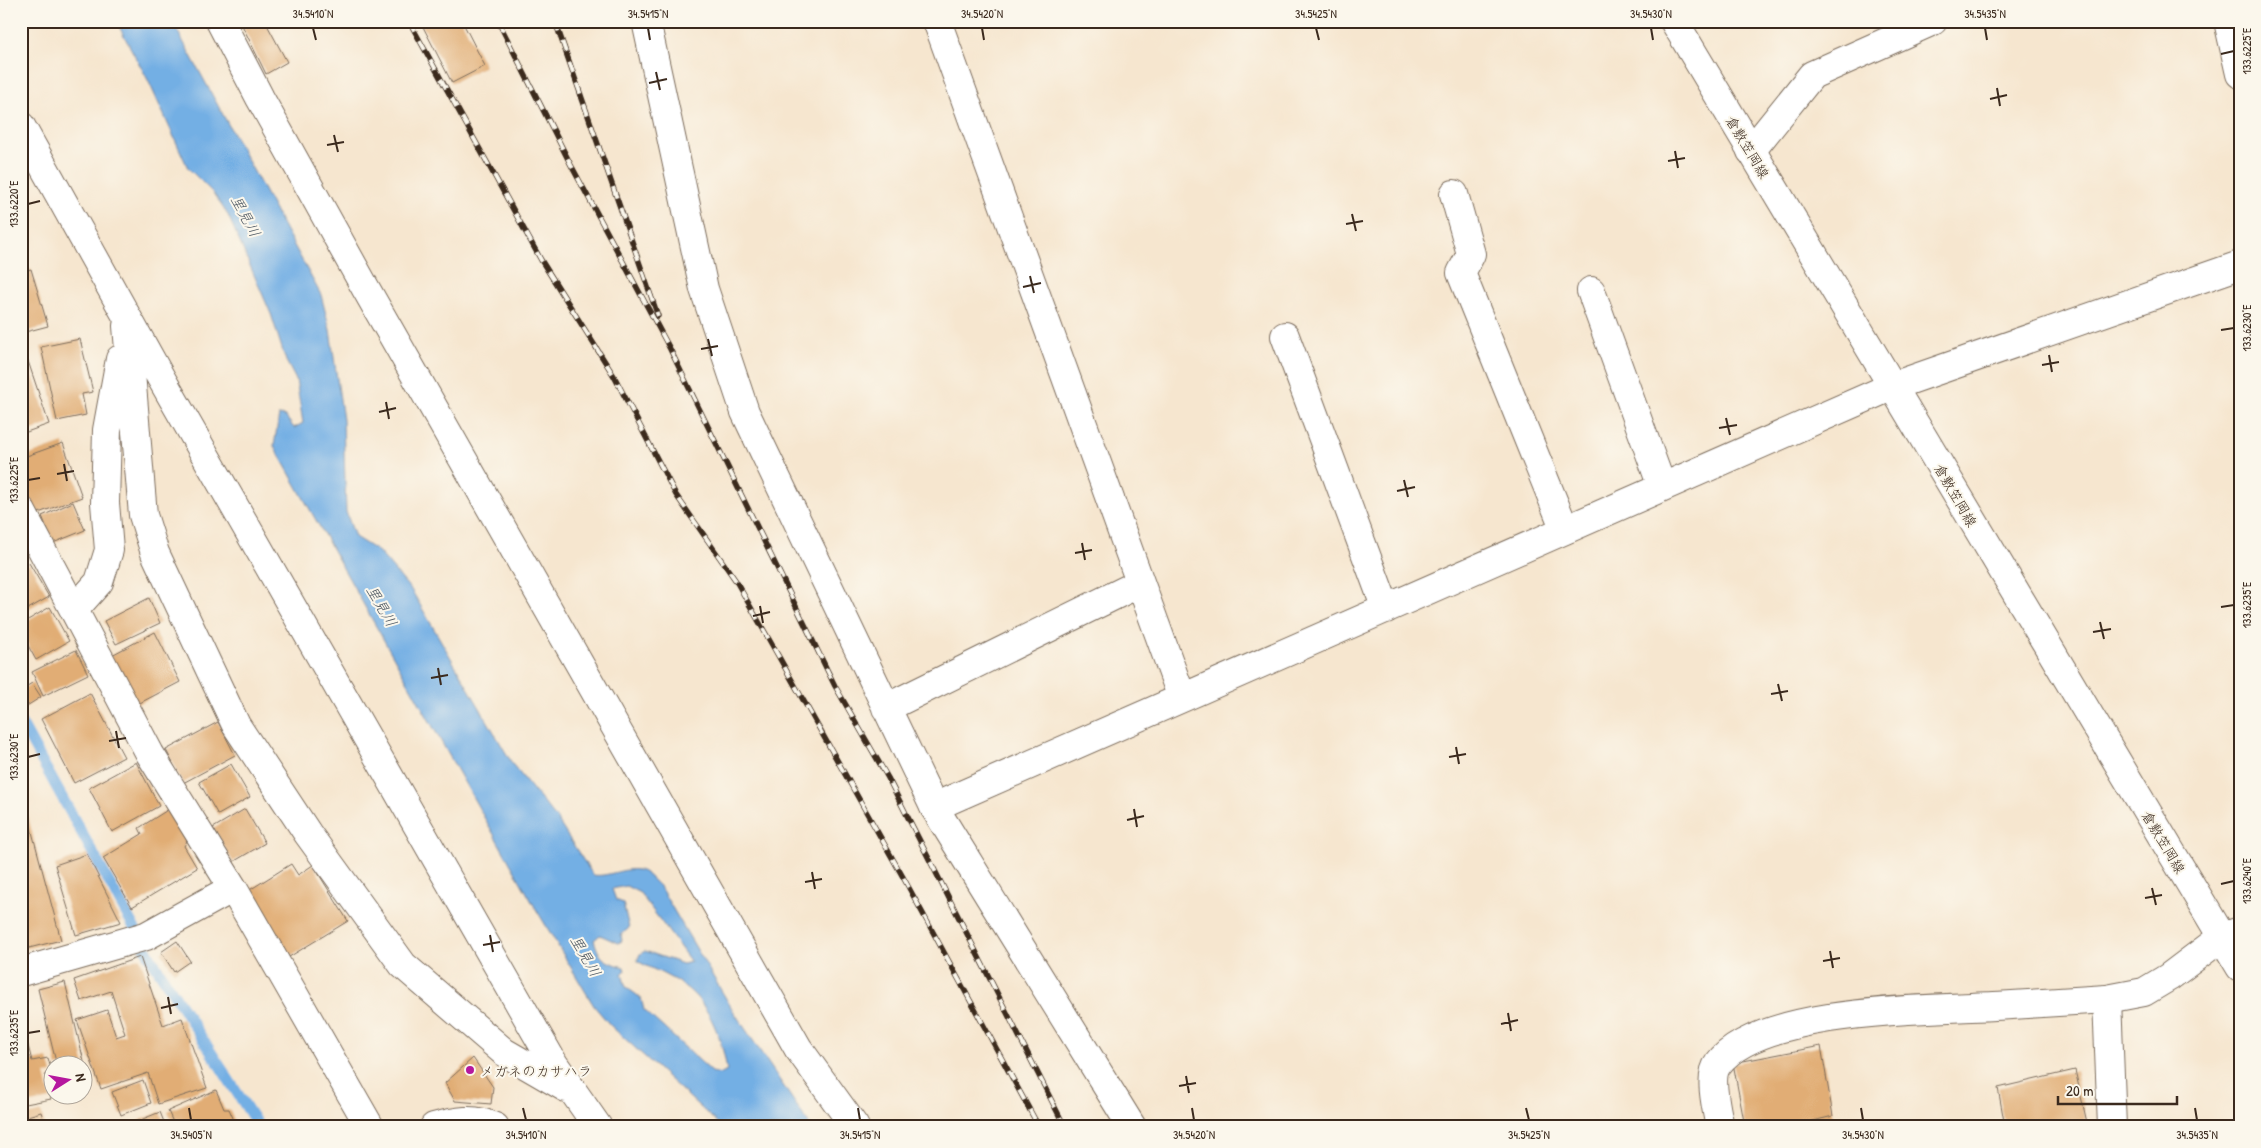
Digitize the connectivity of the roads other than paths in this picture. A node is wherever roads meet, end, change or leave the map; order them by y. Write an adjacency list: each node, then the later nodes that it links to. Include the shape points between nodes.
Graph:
1 (220, 21): 35 (street, via 361,281 788,1031)
2 (646, 21): 23 (street, via 704,290 745,412)
3 (937, 21): 19 (street)
4 (1674, 21): 9 (street, 倉敷笠岡線)
5 (1933, 21): 9 (street, via 1812,75)
6 (2228, 21): 7 (street)
7 (2240, 74)
8 (21, 126): 13 (street)
9 (1751, 151): 15 (street, 倉敷笠岡線)
10 (1454, 194): 18 (street, via 1471,254 1461,274)
11 (2240, 265): 15 (street)
12 (1591, 291): 16 (street)
13 (127, 318): 21 (street, via 107,430 105,503 109,550 99,582); 30 (street, via 549,1055); 30 (street, via 143,515 155,553 236,725 308,834 403,965 504,1052)
14 (1285, 336): 20 (street)
15 (1893, 386): 16 (street); 26 (street, 倉敷笠岡線, via 1962,507)
16 (1662, 487): 18 (street)
17 (21, 510): 21 (street)
18 (1565, 530): 20 (street)
19 (1140, 583): 22 (street); 23 (street)
20 (1386, 609): 22 (street)
21 (74, 610): 25 (street, via 150,754)
22 (1182, 698): 24 (street)
23 (886, 708): 24 (street)
24 (934, 807): 36 (street)
25 (232, 888): 28 (street, via 139,938); 31 (street)
26 (2231, 934): 27 (street, 倉敷笠岡線); 29 (street, via 2144,992)
27 (2240, 967)
28 (21, 972)
29 (2108, 999): 37 (street, via 1869,1011 1771,1030 1738,1045 1716,1065 1713,1091); 38 (street)
30 (574, 1092): 34 (street)
31 (370, 1127)
32 (434, 1127): 33 (street, via 482,1120)
33 (495, 1127)
34 (598, 1127)
35 (855, 1127)
36 (1132, 1127)
37 (1720, 1127)
38 (2112, 1127)

